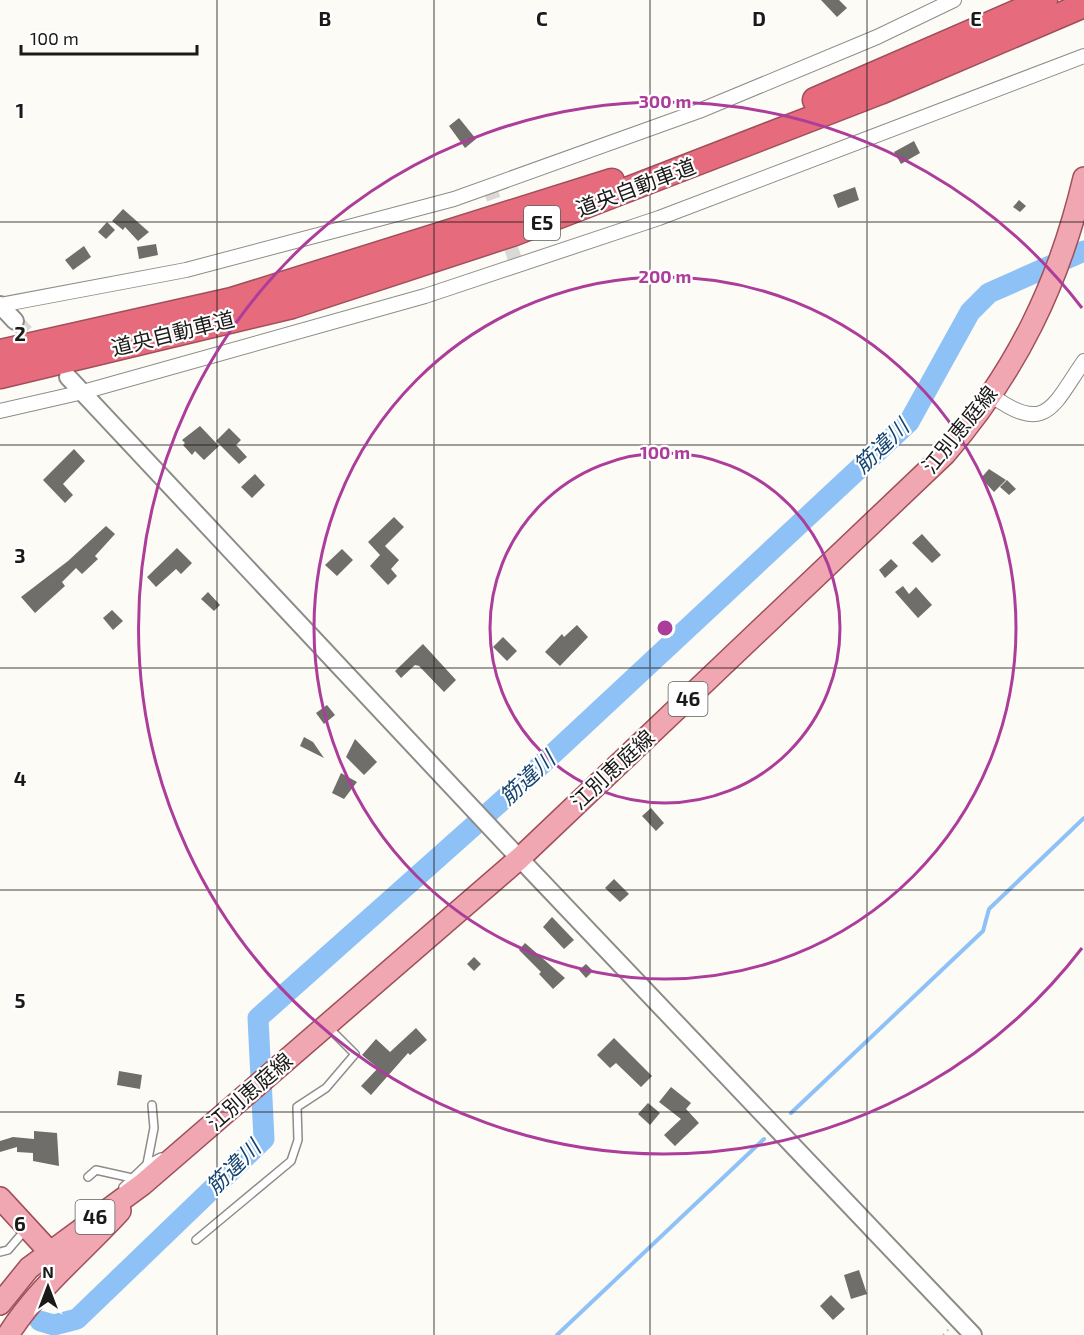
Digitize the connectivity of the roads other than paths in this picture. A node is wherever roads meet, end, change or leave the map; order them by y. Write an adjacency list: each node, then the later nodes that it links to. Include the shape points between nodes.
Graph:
1 (954, 0): 6 (street, via 877,37 699,111 454,199 186,270)
2 (1045, 0): 8 (highway, 道央自動車道 / E5, via 776,117 615,180 232,300)
3 (1075, 10): 10 (highway, 道央自動車道 / E5, via 880,92 515,233 292,306)
4 (1084, 56): 12 (street, via 658,218 425,296)
5 (1084, 178): 13 (main road, 江別恵庭線 / 46, via 1072,229 1042,306)
6 (0, 305): 7 (street)
7 (15, 321)
8 (0, 352)
9 (1084, 361): 13 (street, via 1055,404 1037,415 1012,410)
10 (0, 376)
11 (68, 377): 12 (street)
12 (83, 392): 14 (street); 15 (street)
13 (992, 395): 15 (main road, 江別恵庭線 / 46, via 959,438 907,493)
14 (0, 411)
15 (520, 858): 16 (main road, 江別恵庭線 / 46); 28 (street)
16 (327, 1026): 18 (main road, 江別恵庭線 / 46, via 196,1138); 22 (lane, via 355,1054 326,1088 297,1107 298,1140 291,1161)
17 (152, 1105): 18 (lane, via 154,1128)
18 (141, 1175): 19 (lane, via 96,1170); 24 (main road, 江別恵庭線 / 46); 25 (main road, 江別恵庭線 / 46)
19 (88, 1177)
20 (0, 1198): 21 (main road)
21 (27, 1229): 23 (lane, via 8,1250); 24 (main road)
22 (196, 1240)
23 (0, 1252)
24 (48, 1252): 25 (main road); 26 (main road, 江別恵庭線 / 46, via 19,1278)
25 (65, 1268): 27 (main road, 江別恵庭線 / 46, via 40,1291)
26 (0, 1304)
27 (8, 1335)
28 (973, 1335)

